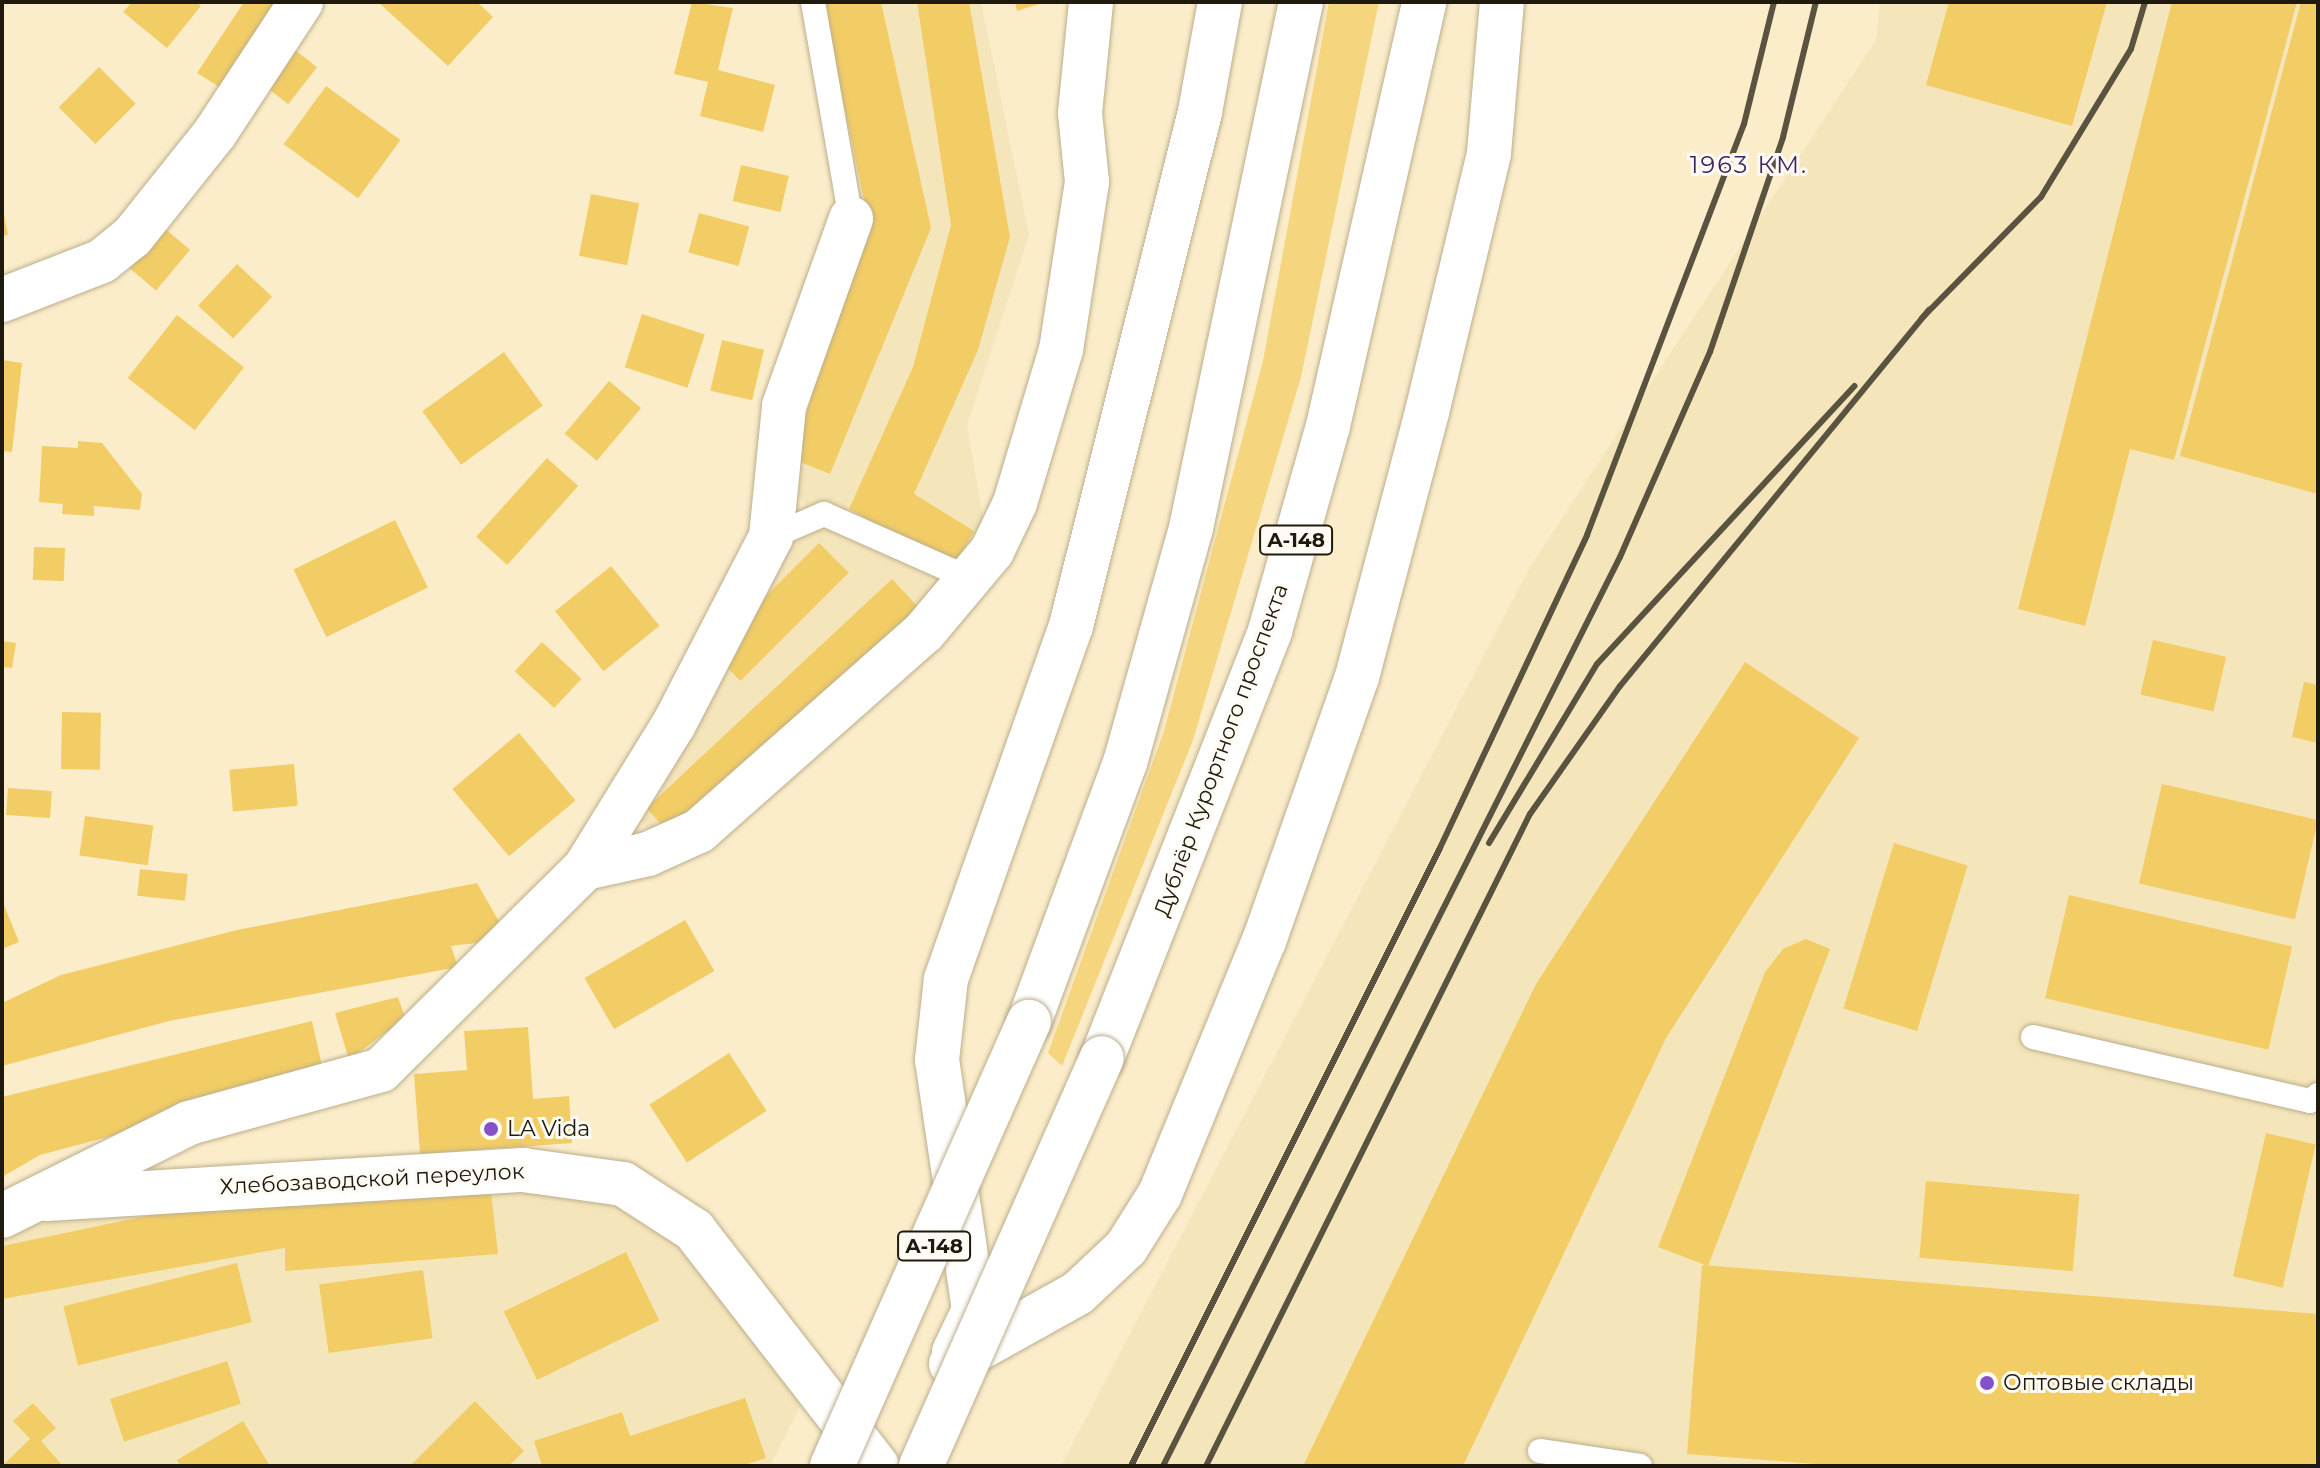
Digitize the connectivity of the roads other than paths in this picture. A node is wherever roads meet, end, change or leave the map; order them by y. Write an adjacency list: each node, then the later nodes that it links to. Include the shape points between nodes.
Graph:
1 (301, 2): 9 (main road, via 215,133 132,237 102,261)
2 (813, 2): 8 (lane)
3 (1091, 2): 11 (main road, via 1080,113 1087,182 1061,350 1015,503)
4 (1220, 2): 16 (main road, А-148, via 1200,112 1071,626 946,979 937,1060 974,1310)
5 (1301, 2): 18 (main road, А-148, bridge, via 1191,528 1125,763 1029,1022)
6 (1424, 2): 21 (main road, Дублёр Курортного проспекта / А-148, bridge, via 1328,426 1270,631 1102,1058)
7 (1502, 2): 16 (main road, via 1489,153 1427,412 1357,677 1264,941 1160,1194 1126,1248 1078,1293)
8 (851, 219): 10 (main road, via 784,406)
9 (12, 287)
10 (771, 537): 11 (lane, via 824,514); 12 (main road, via 674,724)
11 (971, 579): 12 (main road, via 800,748 699,831 648,854)
12 (585, 868): 15 (main road, via 381,1070 189,1123)
13 (2033, 1037): 14 (lane, via 2310,1101)
14 (2318, 1095)
15 (14, 1208): 19 (main road, Хлебозаводской переулок, via 507,1171 623,1184 694,1230)
16 (948, 1365): 20 (main road)
17 (1540, 1451): 22 (lane)
18 (832, 1466)
19 (877, 1466)
20 (899, 1466)
21 (921, 1466)
22 (1640, 1466)

